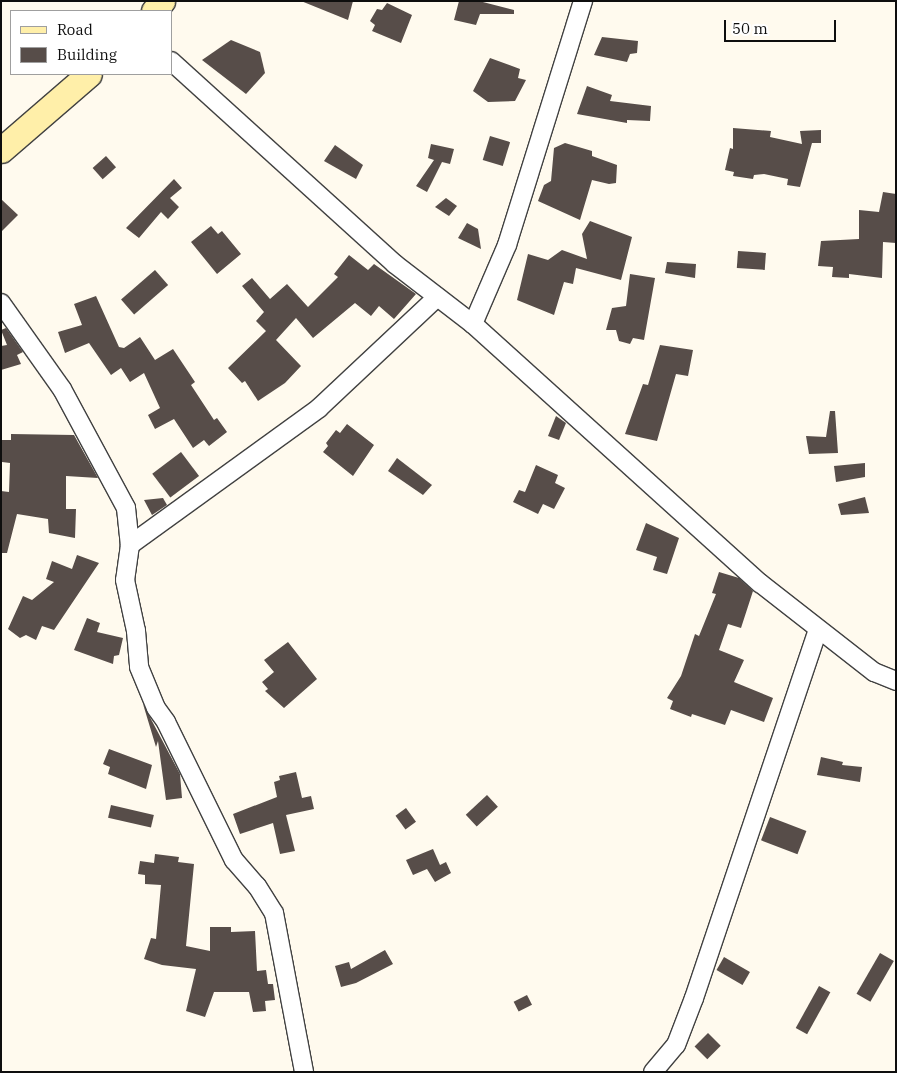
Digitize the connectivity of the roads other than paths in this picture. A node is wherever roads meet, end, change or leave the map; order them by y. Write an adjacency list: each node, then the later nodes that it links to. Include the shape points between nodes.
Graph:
1 (583, 1): 7 (street, via 507,246)
2 (172, 62): 5 (street, via 395,264)
3 (88, 75): 4 (main road)
4 (1, 150)
5 (437, 297): 7 (street); 8 (street, via 319,408)
6 (1, 303): 8 (street, via 62,389 113,478 126,508)
7 (473, 324): 9 (street, via 760,583)
8 (130, 545): 11 (street, via 125,580 136,631 139,667 156,708 166,722 234,860 257,886 274,913)
9 (818, 630): 10 (street, via 874,672); 12 (street, via 694,998 676,1044)
10 (896, 680)
11 (304, 1072)
12 (654, 1072)

